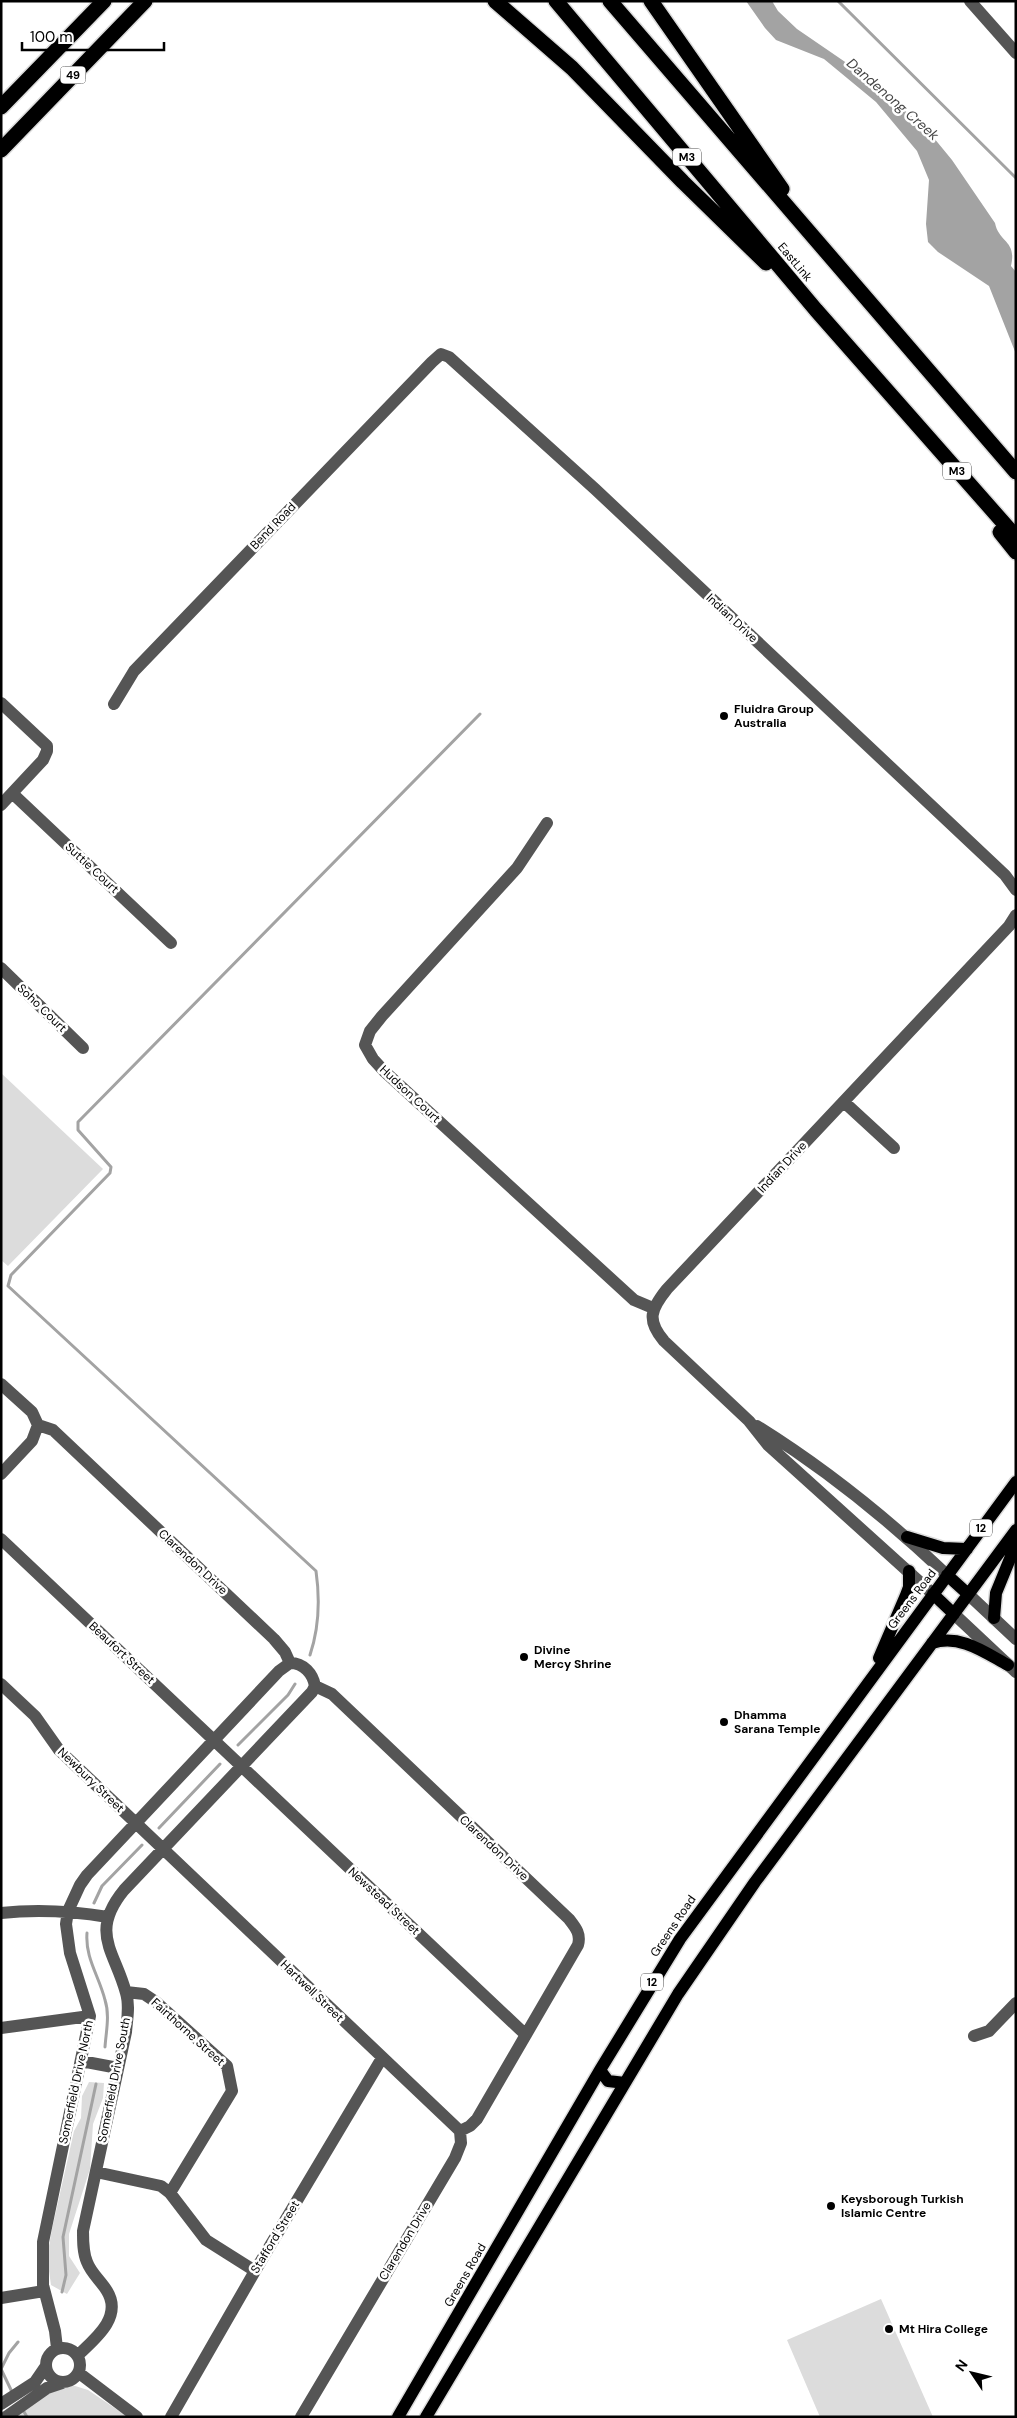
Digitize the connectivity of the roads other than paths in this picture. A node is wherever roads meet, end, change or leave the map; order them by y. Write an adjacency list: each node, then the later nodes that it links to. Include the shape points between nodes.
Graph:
1 (104, 1): 9 (highway, 49)
2 (145, 1): 10 (highway, 49)
3 (494, 1): 12 (highway, via 572,68 730,230)
4 (556, 1): 12 (highway, EastLink / M3)
5 (610, 1): 11 (highway)
6 (651, 1): 11 (highway)
7 (970, 1): 8 (street)
8 (1016, 53)
9 (1, 107)
10 (1, 150)
11 (838, 267): 15 (highway)
12 (816, 310): 14 (highway, EastLink / M3)
13 (441, 354): 19 (street, Bend Road, via 134,670); 23 (street, Indian Drive, via 450,357 603,495 1005,875)
14 (899, 405): 16 (highway, EastLink / M3); 17 (highway)
15 (1016, 470)
16 (1016, 537)
17 (1016, 552)
18 (1, 703): 20 (street, via 47,746 43,760)
19 (114, 704)
20 (12, 793): 21 (street); 25 (street, Suttie Court)
21 (1, 805)
22 (547, 823): 30 (street, Hudson Court, via 517,868 382,1016 370,1031 365,1045 384,1070 634,1300)
23 (1016, 890)
24 (1016, 915): 28 (street, Indian Drive)
25 (171, 942)
26 (1, 968): 27 (street, Soho Court)
27 (83, 1048)
28 (844, 1102): 29 (street); 30 (street, Indian Drive, via 668,1289)
29 (894, 1148)
30 (654, 1308): 32 (street, via 652,1319 664,1342)
31 (1, 1384): 33 (street, Clarendon Drive, via 32,1412)
32 (749, 1421): 37 (street, via 860,1498); 41 (street, via 768,1445)
33 (38, 1425): 34 (street, via 32,1440); 49 (street, Clarendon Drive, via 53,1430 274,1639)
34 (1, 1474)
35 (1016, 1482): 40 (main road, Greens Road / 12)
36 (1016, 1530): 44 (main road, 12)
37 (907, 1537): 40 (main road, via 943,1548); 42 (street)
38 (1, 1539): 54 (street, Beaufort Street)
39 (1016, 1544): 46 (main road, via 996,1594)
40 (967, 1548): 42 (main road, Greens Road / 12)
41 (909, 1571): 43 (street); 51 (main road, via 906,1595)
42 (947, 1575): 43 (main road, Greens Road / 12); 44 (main road)
43 (933, 1594): 45 (main road); 51 (main road, Greens Road / 12)
44 (968, 1594): 45 (main road, 12); 46 (street)
45 (954, 1614): 48 (main road, 12); 50 (street)
46 (994, 1618): 47 (street)
47 (1016, 1639)
48 (932, 1643): 50 (main road, via 957,1641 977,1648); 71 (main road, 12, via 718,1934)
49 (290, 1663): 53 (street, Clarendon Drive, via 306,1669); 54 (street, Somerfield Drive North)
50 (1012, 1668)
51 (870, 1678): 70 (main road, Greens Road / 12, via 680,1939)
52 (1, 1684): 56 (street, Newbury Street, via 35,1716 58,1750)
53 (315, 1686): 55 (street, Somerfield Drive South); 65 (street, Clarendon Drive, via 332,1694 575,1926 580,1938 578,1945)
54 (214, 1740): 55 (street, Beaufort Street); 56 (street, Somerfield Drive North)
55 (242, 1767): 57 (street, Somerfield Drive South); 65 (street, Newstead Street)
56 (136, 1823): 57 (street, Newbury Street); 58 (street, Somerfield Drive North, via 87,1875)
57 (164, 1850): 60 (street, Somerfield Drive South, via 124,1890); 67 (street, Hartwell Street)
58 (68, 1911): 59 (street); 60 (street); 63 (street, Somerfield Drive North, via 66,1924 70,1953)
59 (1, 1913)
60 (108, 1917): 61 (street, Somerfield Drive South, via 106,1941)
61 (126, 1992): 69 (street, Somerfield Drive South, via 126,2032); 74 (street, Fairthorne Street, via 144,1994 156,2002 227,2066 230,2076 232,2091)
62 (1016, 2003): 66 (street, via 989,2031)
63 (90, 2016): 64 (street); 68 (street, Somerfield Drive North)
64 (1, 2028)
65 (526, 2036): 72 (street, Clarendon Drive, via 477,2119)
66 (974, 2036)
67 (382, 2058): 72 (street, Hartwell Street); 75 (street, Stafford Street)
68 (81, 2061): 69 (street); 76 (street, Somerfield Drive North, via 43,2242)
69 (118, 2068): 73 (street, Somerfield Drive South)
70 (600, 2070): 71 (main road, via 608,2081); 89 (main road, Greens Road / 12)
71 (625, 2083): 90 (main road, 12)
72 (460, 2131): 88 (street, Clarendon Drive, via 461,2142 455,2158)
73 (96, 2172): 74 (street, via 154,2184); 79 (street, Somerfield Drive South, via 83,2232 83,2248 87,2262 108,2292 112,2308 101,2334)
74 (170, 2193): 75 (street, via 206,2240)
75 (255, 2271): 87 (street, Stafford Street)
76 (44, 2291): 77 (street); 78 (street, Somerfield Drive North)
77 (1, 2298)
78 (57, 2348): 79 (street, via 67,2348); 80 (street, via 48,2355)
79 (78, 2356): 81 (street)
80 (46, 2366): 82 (street, via 51,2377); 83 (street)
81 (79, 2373): 82 (street, via 72,2380); 86 (street)
82 (62, 2382): 83 (street)
83 (32, 2391): 84 (street); 85 (street)
84 (1, 2404)
85 (6, 2417)
86 (137, 2417)
87 (171, 2417)
88 (301, 2417)
89 (398, 2417)
90 (426, 2417)

